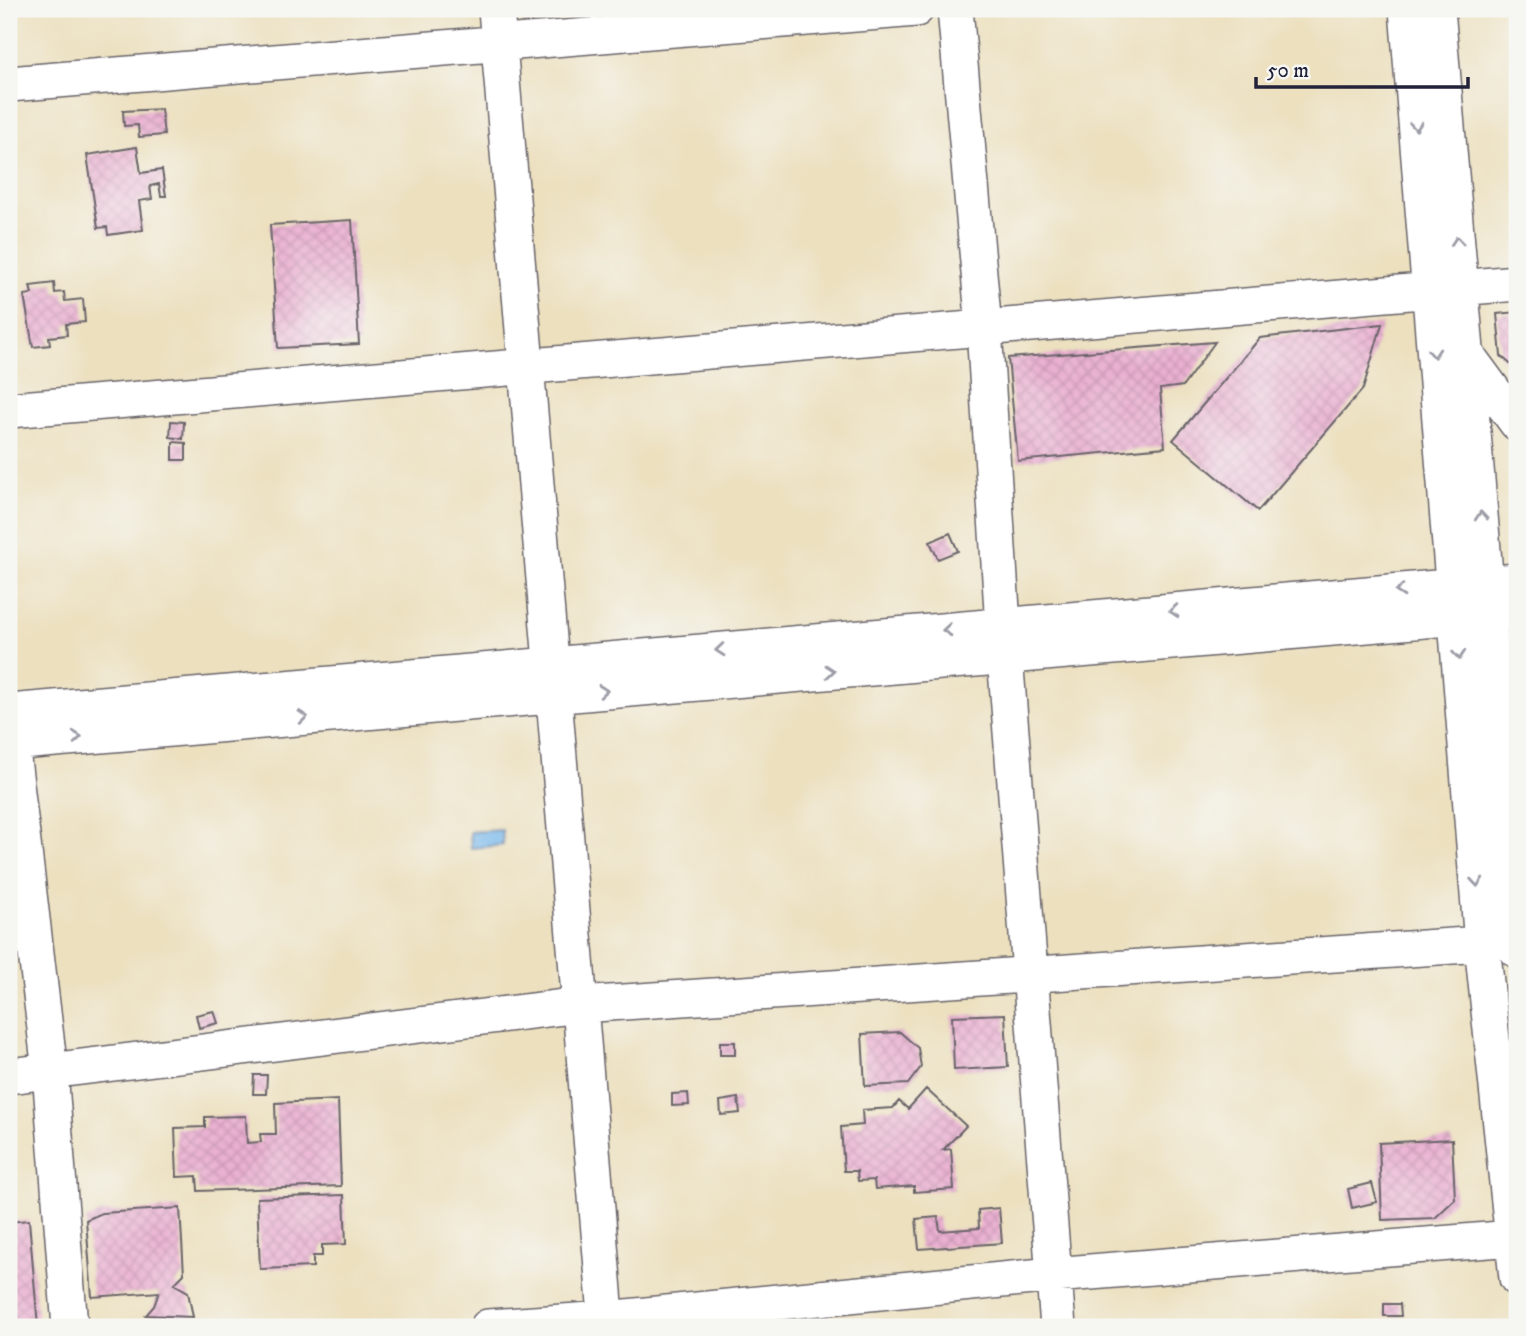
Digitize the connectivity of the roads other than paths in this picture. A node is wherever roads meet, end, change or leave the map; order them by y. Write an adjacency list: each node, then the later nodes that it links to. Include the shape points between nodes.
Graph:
1 (496, 9): 6 (street)
2 (916, 9): 6 (street)
3 (956, 9): 10 (street)
4 (1408, 9): 9 (street, one-way to 9)
5 (1437, 9): 9 (street, one-way to 5)
6 (499, 43): 7 (street); 12 (street)
7 (9, 84)
8 (1517, 283): 9 (street)
9 (1445, 289): 10 (street); 11 (street); 15 (street, one-way to 15)
10 (984, 328): 12 (street); 16 (street)
11 (1467, 355): 14 (street); 15 (street, one-way to 11)
12 (526, 366): 13 (street); 17 (street)
13 (9, 410)
14 (1517, 423)
15 (1487, 599): 16 (street); 20 (street); 21 (street, one-way to 21)
16 (1004, 641): 17 (street); 22 (street)
17 (552, 680): 19 (street); 23 (street)
18 (9, 705): 19 (street)
19 (10, 727): 24 (street)
20 (1517, 943): 21 (street)
21 (1482, 944): 22 (street); 26 (street)
22 (1030, 973): 23 (street); 27 (street)
23 (580, 1005): 24 (street); 29 (street)
24 (50, 1071): 25 (street); 30 (street)
25 (9, 1076)
26 (1513, 1238): 27 (street); 28 (street)
27 (1052, 1275): 29 (street); 32 (street)
28 (1517, 1278)
29 (607, 1323): 31 (street)
30 (70, 1327)
31 (488, 1327)
32 (1058, 1327)

